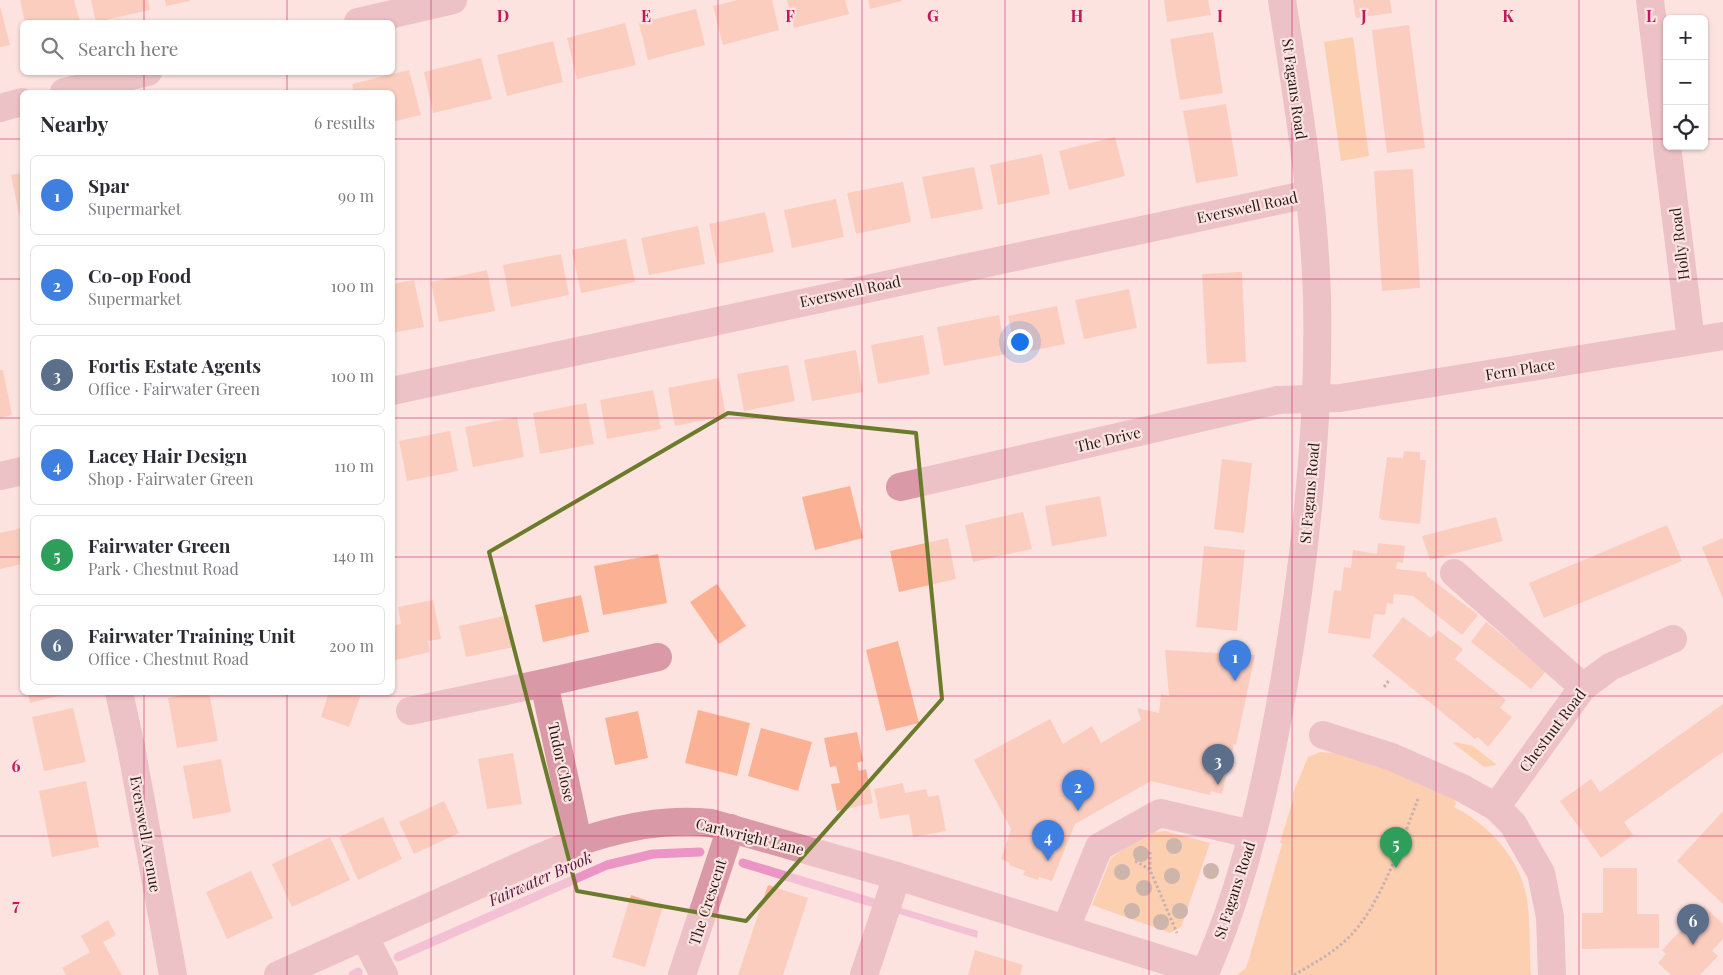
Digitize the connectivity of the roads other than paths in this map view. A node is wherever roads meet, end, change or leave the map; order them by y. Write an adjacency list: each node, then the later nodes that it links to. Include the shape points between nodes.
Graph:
1 (453, 0): 4 (street)
2 (1282, 0): 11 (street, St Fagans Road)
3 (1650, 0): 9 (street)
4 (367, 20)
5 (135, 75): 6 (street)
6 (72, 90)
7 (20, 103): 8 (street)
8 (0, 108)
9 (1663, 108)
10 (1667, 150): 13 (street, Holly Road)
11 (1309, 194): 14 (street, Everswell Road); 15 (street, St Fagans Road, via 1316,294)
12 (1723, 336): 13 (street, Fern Place)
13 (1691, 342): 15 (street, Fern Place, via 1340,398)
14 (395, 390)
15 (1317, 398): 18 (street, The Drive, via 1278,400); 29 (street, St Fagans Road, via 1305,544 1292,637 1275,732)
16 (20, 471): 17 (street)
17 (0, 476)
18 (900, 487)
19 (1454, 573): 23 (street)
20 (1673, 639): 23 (street, Chestnut Road, via 1610,667)
21 (658, 657): 22 (street)
22 (544, 683): 25 (street); 30 (street, Tudor Close)
23 (1583, 687): 27 (street, Chestnut Road)
24 (120, 695): 35 (street, Everswell Avenue)
25 (410, 711)
26 (1323, 735): 27 (street, via 1392,757)
27 (1496, 807): 40 (street, via 1513,824 1541,873 1550,917)
28 (731, 828): 30 (street, Cartwright Lane, via 689,821 658,822); 31 (street, Cartwright Lane); 38 (street, The Crescent)
29 (1251, 834): 32 (street, via 1160,812 1099,847); 34 (street, St Fagans Road, via 1236,890)
30 (578, 841): 33 (street, Cartwright Lane)
31 (897, 876): 32 (street, Cartwright Lane); 39 (street)
32 (1066, 928): 34 (street, Cartwright Lane)
33 (364, 936): 36 (street, Cartwright Lane); 37 (street)
34 (1204, 974)
35 (172, 975)
36 (278, 975)
37 (384, 975)
38 (682, 975)
39 (864, 975)
40 (1552, 975)

